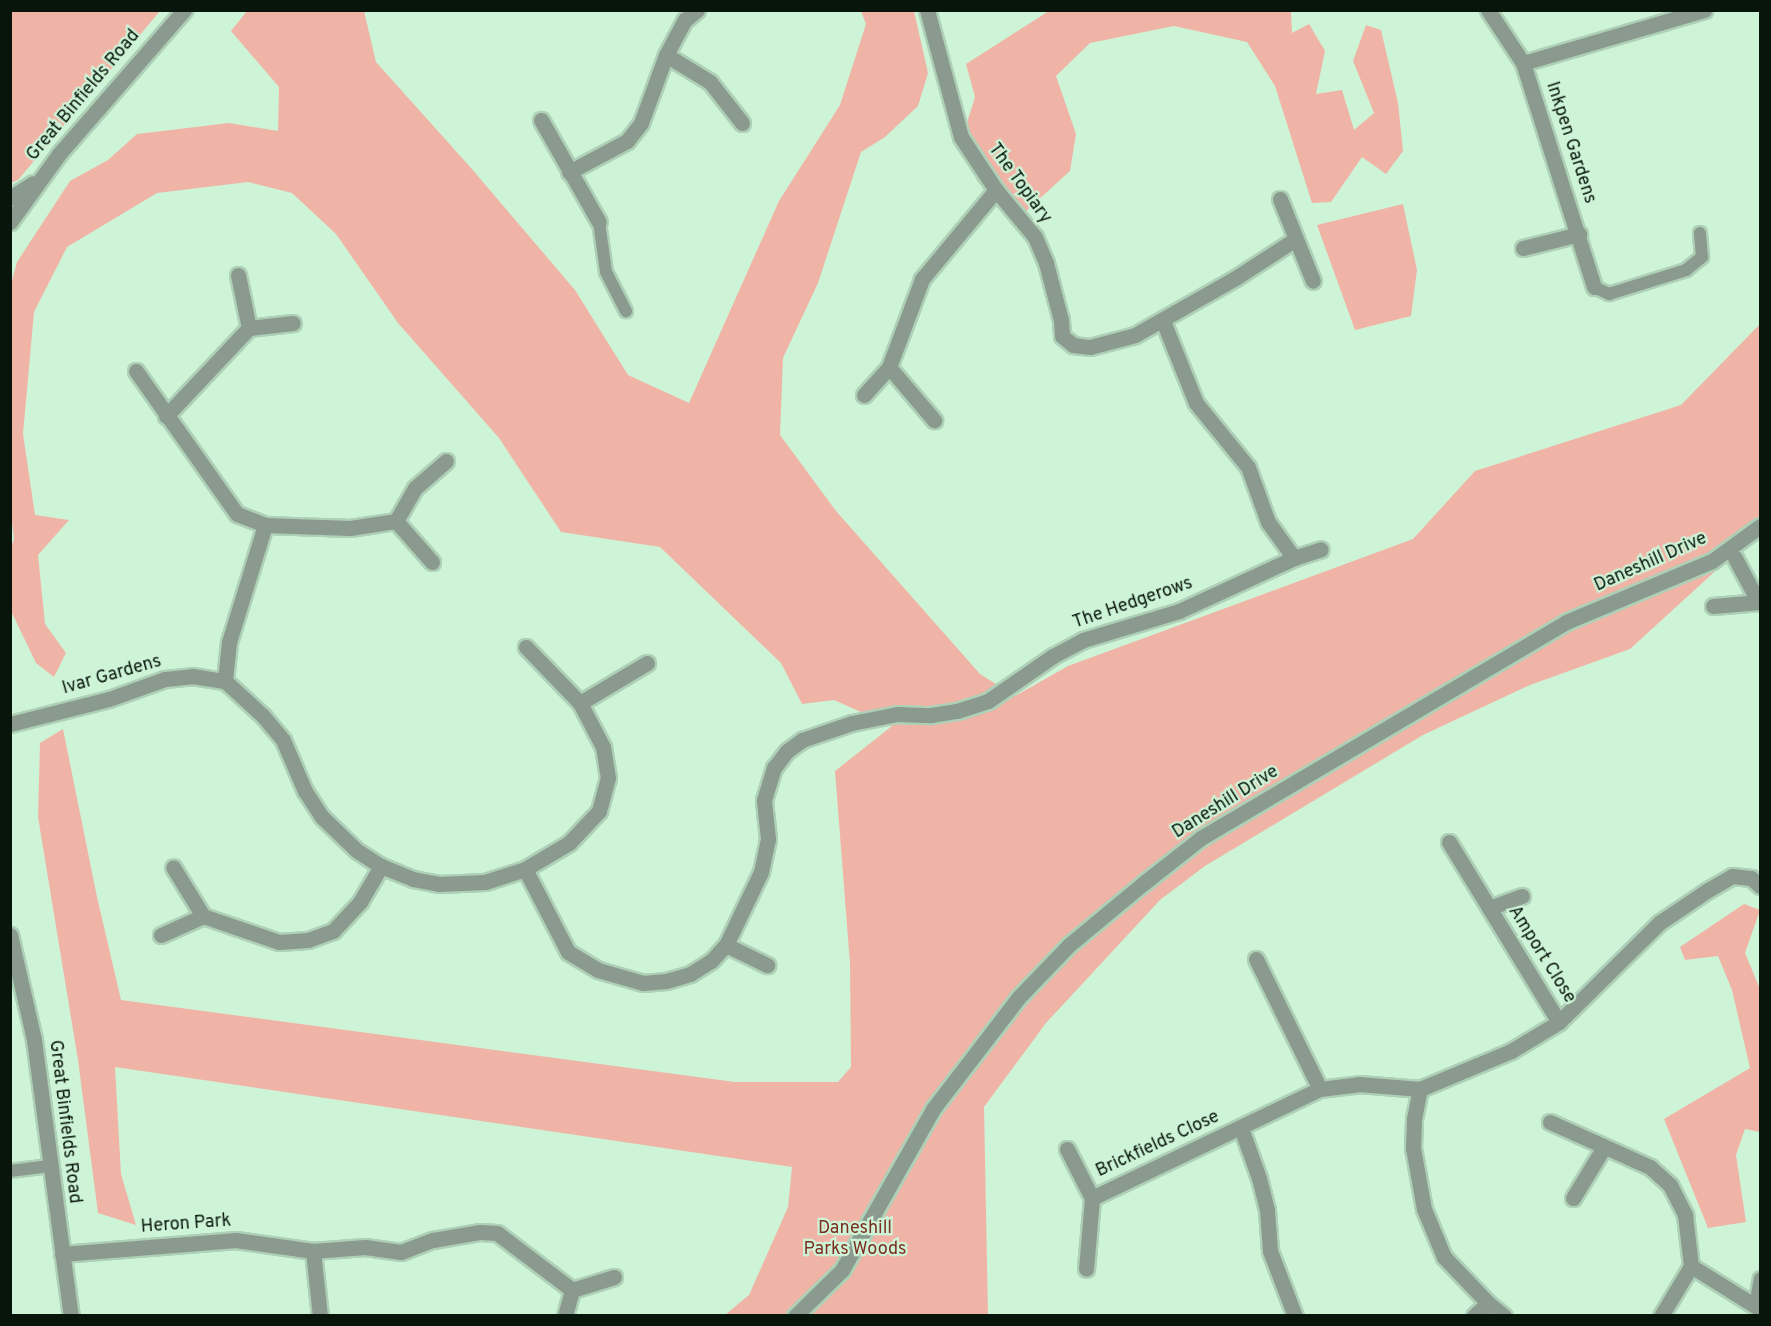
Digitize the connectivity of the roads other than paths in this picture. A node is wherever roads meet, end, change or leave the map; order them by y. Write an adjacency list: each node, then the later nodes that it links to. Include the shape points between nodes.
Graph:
1 (183, 10): 11 (street, Great Binfields Road)
2 (697, 10): 6 (street, via 685,20)
3 (927, 10): 12 (street, The Topiary, via 961,137)
4 (1488, 10): 7 (street, Inkpen Gardens)
5 (1704, 10): 7 (street, Inkpen Gardens)
6 (666, 55): 9 (street, via 710,82); 10 (street, via 641,123 627,141)
7 (1523, 63): 18 (street, Inkpen Gardens)
8 (541, 120): 10 (street)
9 (742, 123)
10 (569, 172): 16 (street)
11 (38, 180): 13 (street, Great Binfields Road); 15 (street, Great Binfields Road)
12 (996, 190): 25 (street, The Topiary, via 1035,237 1046,262 1062,336 1067,341 1090,347); 28 (street, via 922,279)
13 (10, 198)
14 (1280, 199): 19 (street)
15 (10, 222)
16 (599, 222): 24 (lane, via 606,272)
17 (1701, 233): 23 (lane, via 1702,257 1686,270 1609,294)
18 (1579, 234): 20 (street); 23 (street, Inkpen Gardens)
19 (1294, 240): 22 (street); 25 (street, The Topiary)
20 (1523, 248)
21 (238, 275): 27 (street)
22 (1313, 281)
23 (1594, 287)
24 (626, 311)
25 (1163, 321): 38 (street, via 1196,403 1248,467 1268,522)
26 (293, 323): 27 (street)
27 (249, 328): 31 (street)
28 (889, 367): 30 (street); 32 (street)
29 (136, 371): 31 (street)
30 (864, 395)
31 (166, 416): 35 (street, via 237,514)
32 (934, 420)
33 (446, 461): 34 (street, via 415,488)
34 (396, 521): 35 (street, via 350,528); 40 (street)
35 (265, 525): 45 (street, via 229,642)
36 (1761, 526): 84 (street, Daneshill Drive, via 1712,561 1566,622 1201,838 1145,882 1069,945 1019,997 933,1109 842,1270)
37 (1321, 549): 38 (street, The Hedgerows)
38 (1294, 558): 58 (street, The Hedgerows, via 1179,611 1083,639 988,701 957,711 897,714 852,723 802,740 774,768 764,800 768,839 760,872)
39 (1735, 558): 41 (street)
40 (432, 562)
41 (1760, 601): 42 (street)
42 (1713, 606)
43 (526, 647): 46 (street)
44 (647, 663): 46 (street)
45 (225, 681): 47 (street, Ivar Gardens, via 192,676 165,679 109,699); 49 (street, via 283,740 305,791 322,817 356,850)
46 (580, 703): 51 (street, via 603,747 608,778 599,811 568,843)
47 (10, 724)
48 (1449, 842): 54 (street, Amport Close)
49 (381, 866): 51 (street, via 412,879 439,884 485,882); 55 (street, via 360,902 333,931 308,940 279,942)
50 (173, 867): 55 (street)
51 (525, 869): 58 (street, via 568,952 598,970 643,983 666,981 690,974 711,961)
52 (1757, 878): 61 (street, via 1732,876 1659,923)
53 (1522, 896): 54 (street, Amport Close)
54 (1489, 908): 61 (street, Amport Close)
55 (203, 916): 57 (street)
56 (10, 935): 68 (street, Great Binfields Road, via 34,1040)
57 (161, 935)
58 (726, 945): 60 (street)
59 (1256, 959): 62 (street)
60 (767, 965)
61 (1559, 1022): 63 (street, via 1511,1051)
62 (1320, 1089): 63 (street, Brickfields Close, via 1359,1084); 65 (street, Brickfields Close)
63 (1420, 1089): 79 (street, via 1413,1148 1424,1209 1444,1257)
64 (1550, 1122): 66 (street)
65 (1241, 1128): 70 (street, Brickfields Close); 85 (street, Brickfields Close, via 1267,1210 1270,1251)
66 (1604, 1147): 71 (street); 74 (street, via 1650,1167 1670,1185 1684,1215)
67 (1067, 1149): 70 (street, Brickfields Close)
68 (50, 1166): 69 (lane); 73 (street, Great Binfields Road)
69 (10, 1171)
70 (1092, 1198): 75 (street, Brickfields Close)
71 (1573, 1198)
72 (314, 1251): 73 (street, Heron Park, via 236,1240); 78 (street, Heron Park, via 365,1247 401,1252 433,1240 497,1233); 82 (street)
73 (62, 1254): 81 (street, Great Binfields Road)
74 (1691, 1266): 80 (street); 88 (street)
75 (1086, 1269)
76 (614, 1277): 78 (street)
77 (1761, 1278): 80 (lane)
78 (572, 1290): 83 (street)
79 (1488, 1303): 86 (street); 87 (street)
80 (1758, 1307)
81 (71, 1316)
82 (320, 1316)
83 (565, 1316)
84 (795, 1316)
85 (1296, 1316)
86 (1474, 1316)
87 (1504, 1316)
88 (1661, 1316)

